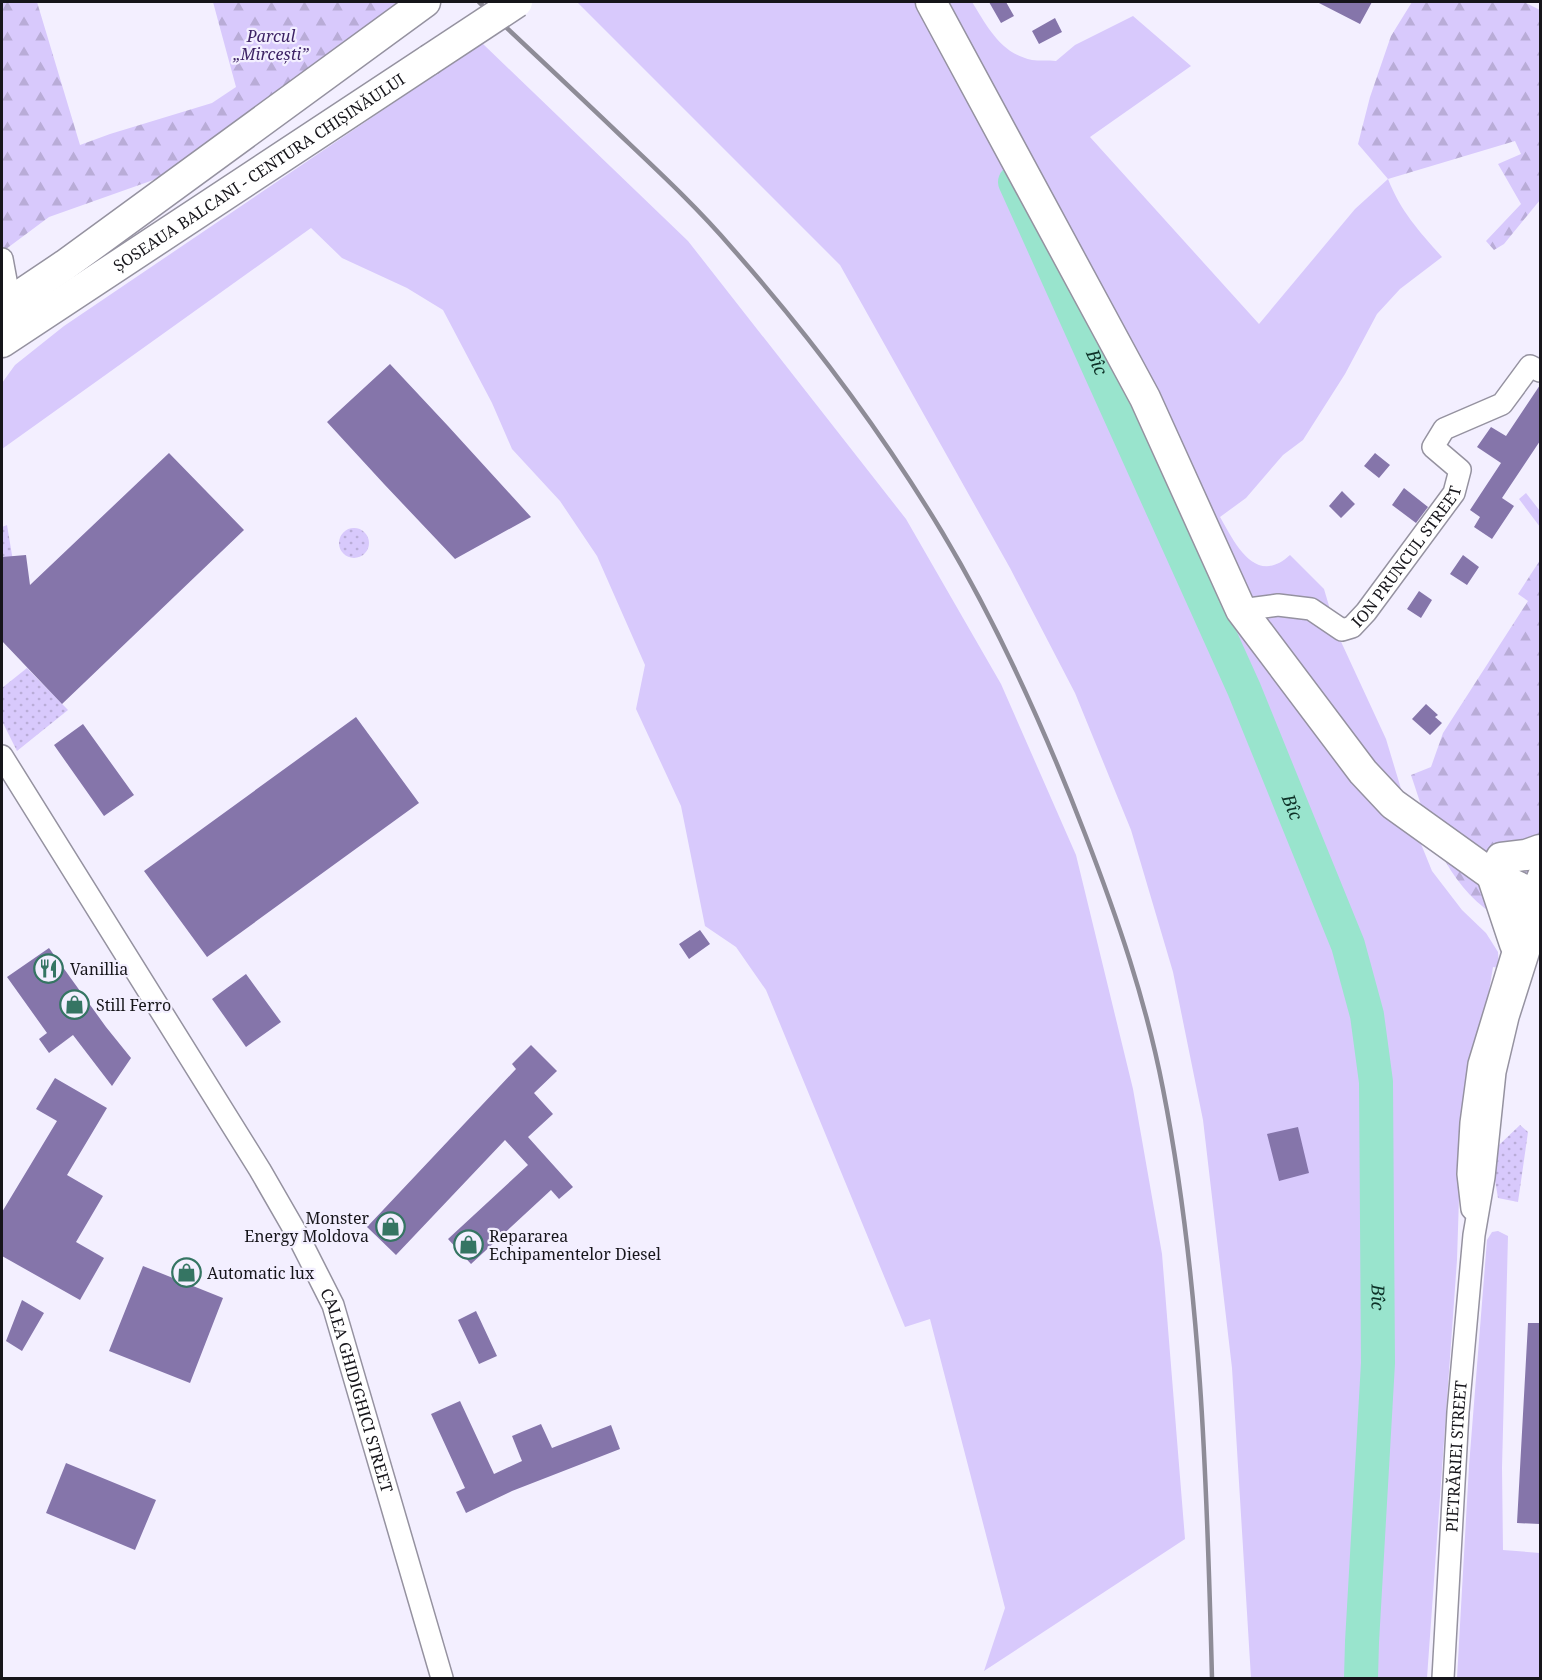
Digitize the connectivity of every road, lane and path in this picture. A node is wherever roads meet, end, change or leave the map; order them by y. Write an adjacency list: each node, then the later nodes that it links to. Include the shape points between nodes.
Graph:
1 (425, 2): 5 (highway, ȘOSEAUA BALCANI - CENTURA CHIȘINĂULUI)
2 (517, 2): 6 (highway, ȘOSEAUA BALCANI - CENTURA CHIȘINĂULUI, bridge)
3 (931, 2): 8 (highway, via 1145,398)
4 (2, 259): 5 (street)
5 (6, 306)
6 (2, 342)
7 (1540, 371): 8 (street, ION PRUNCUL STREET, via 1530,366 1502,404 1444,429 1432,447 1460,470 1454,493 1352,627 1342,630 1311,609 1278,605)
8 (1241, 610): 10 (highway, via 1363,772 1402,812)
9 (2, 756): 14 (street, CALEA GHIDIGHICI STREET, via 260,1170 333,1305)
10 (1496, 867): 11 (highway); 11 (highway, via 1526,855); 12 (highway)
11 (1539, 883): 12 (street, PIETRĂRIEI STREET); 13 (street, PIETRĂRIEI STREET, via 1495,1072)
12 (1515, 944): 13 (street, PIETRĂRIEI STREET, via 1479,1064 1468,1174)
13 (1474, 1236): 15 (street, PIETRĂRIEI STREET, via 1458,1412)
14 (442, 1678)
15 (1443, 1678)

